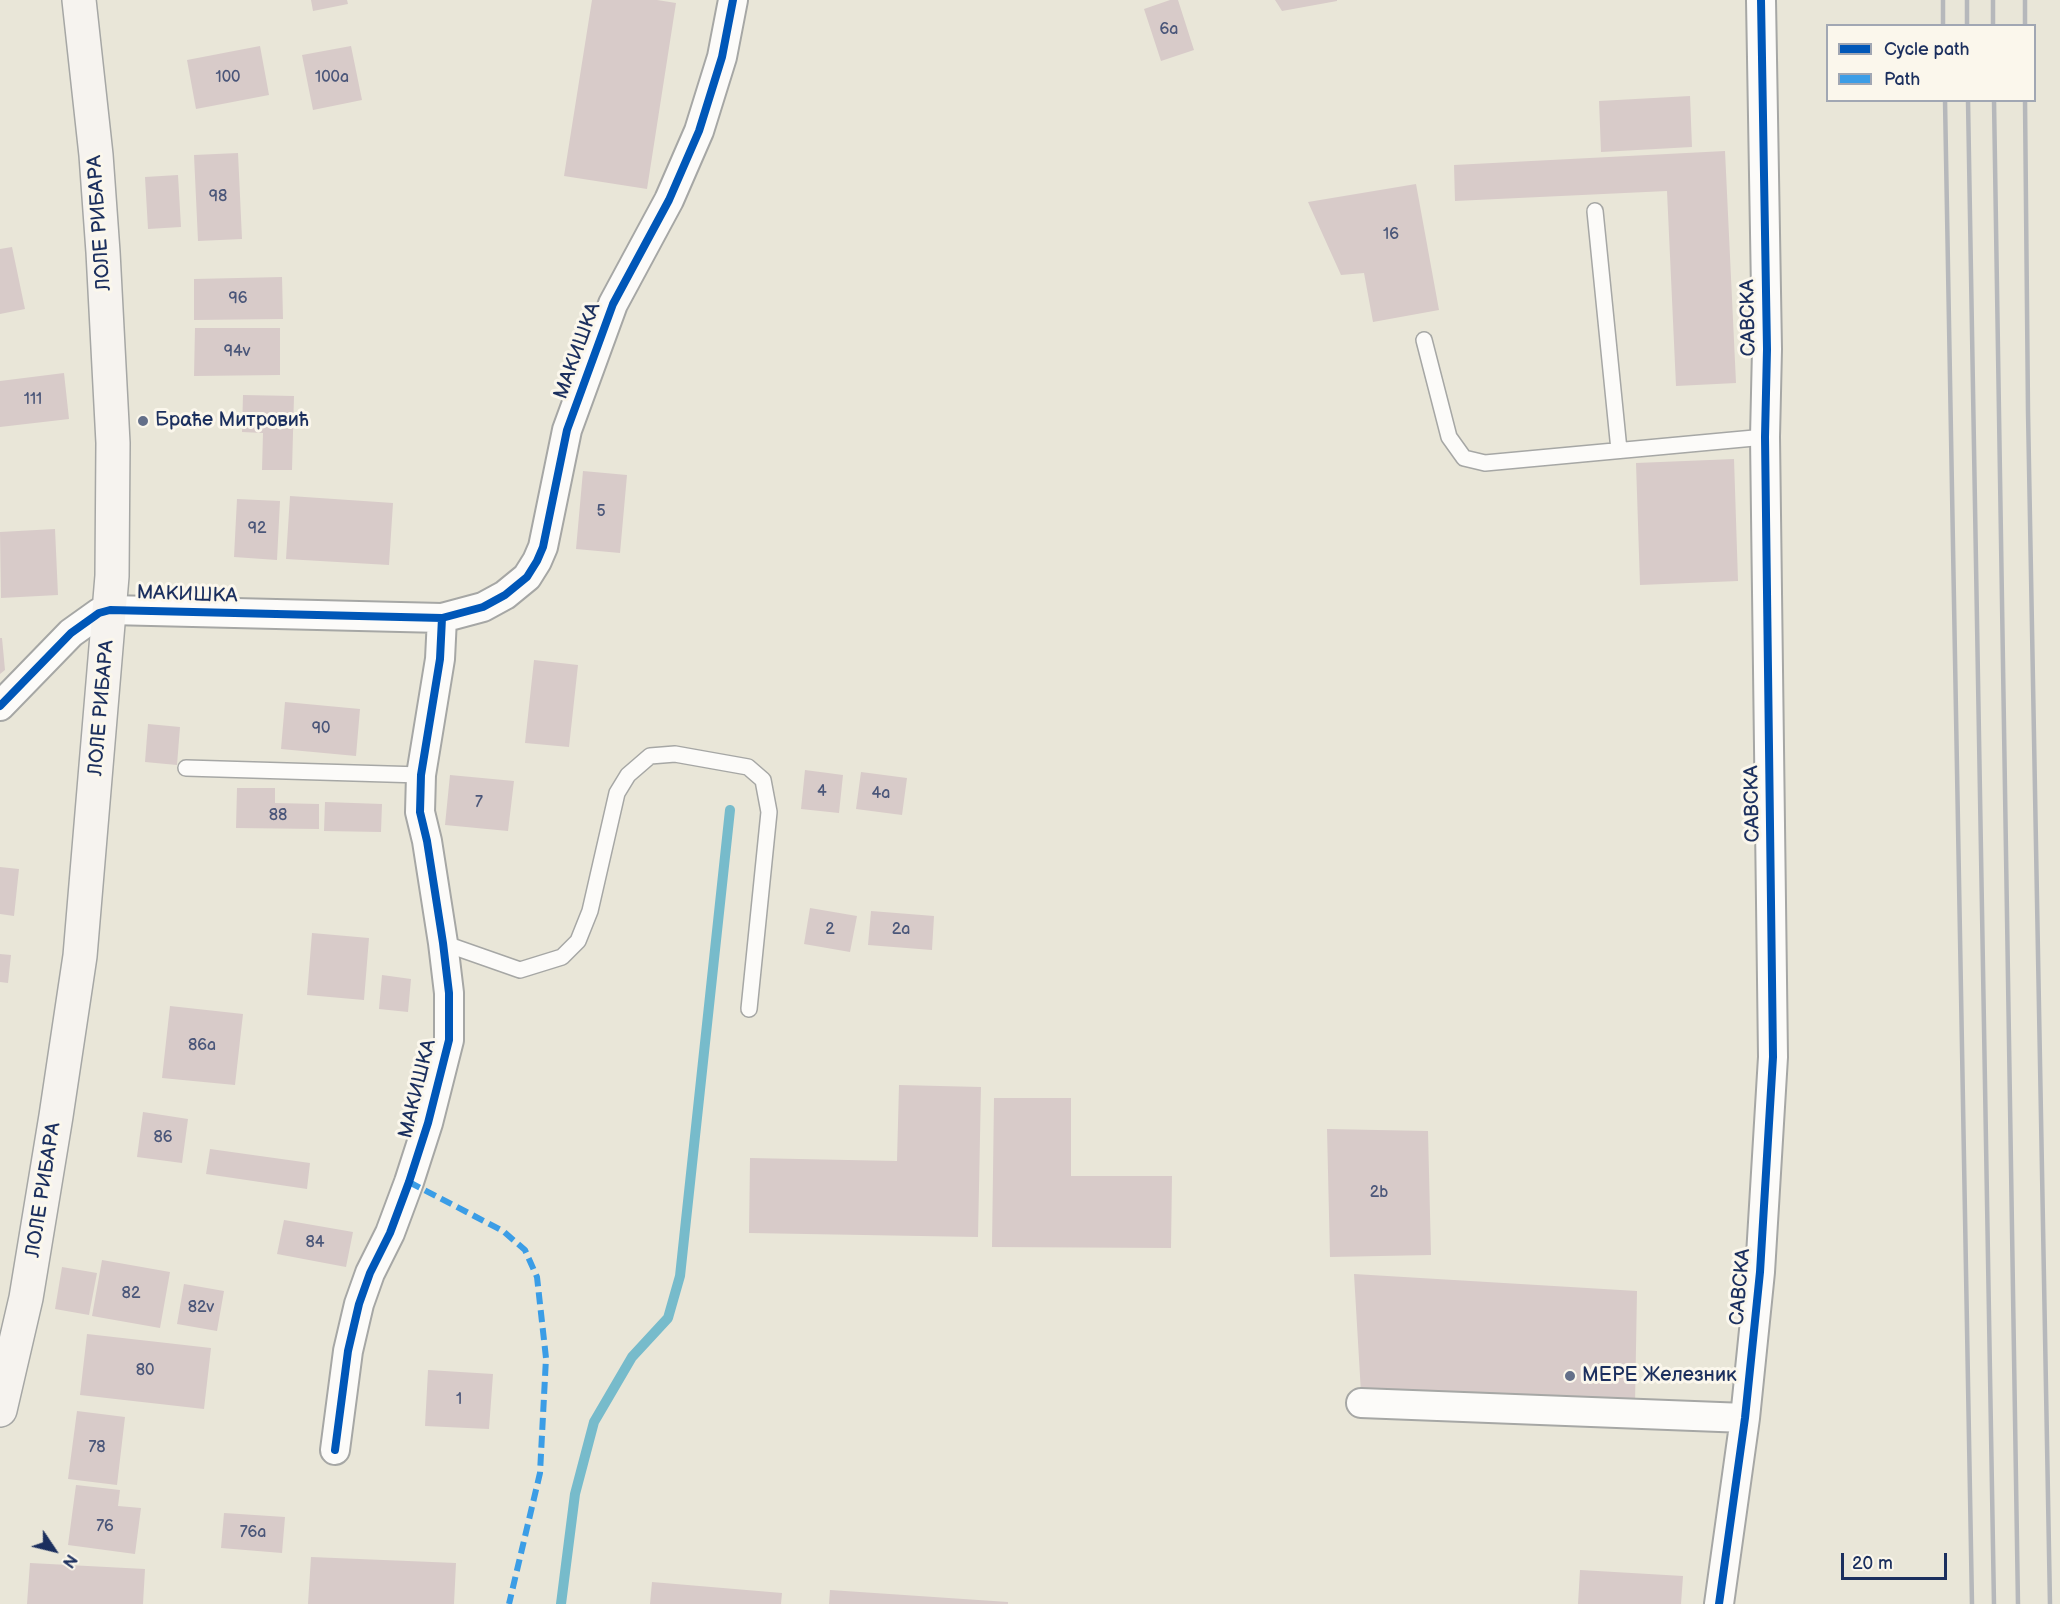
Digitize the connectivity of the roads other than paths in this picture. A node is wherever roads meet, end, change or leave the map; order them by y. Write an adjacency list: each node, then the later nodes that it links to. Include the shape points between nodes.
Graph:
1 (79, 0): 8 (main road, ЛОЛЕ РИБАРА, via 96,155 113,443)
2 (733, 0): 9 (street, МАКИШКА, via 722,57 699,131 669,200 612,304 567,430 537,561 527,577 505,595 483,608)
3 (1761, 0): 6 (street, САВСКА)
4 (1595, 211): 7 (lane)
5 (1424, 340): 7 (lane, via 1449,437 1464,458 1485,463)
6 (1765, 436): 7 (lane); 17 (street, САВСКА, via 1773,1057 1760,1272)
7 (1619, 450)
8 (110, 610): 9 (street, МАКИШКА); 10 (street, via 99,613 71,633); 16 (main road, ЛОЛЕ РИБАРА, via 80,956 26,1298)
9 (442, 618): 12 (street, МАКИШКА, via 441,659)
10 (0, 706)
11 (186, 768): 12 (lane)
12 (421, 775): 13 (street, МАКИШКА, via 420,812)
13 (443, 943): 14 (lane, via 520,970 562,957 578,941 590,911 617,793 628,775 650,756 675,754 748,767 763,780 769,812); 18 (street, МАКИШКА, via 450,993 449,1040 409,1182 359,1304 348,1351)
14 (749, 1009)
15 (1361, 1403): 17 (street)
16 (0, 1410)
17 (1745, 1418): 19 (street, САВСКА)
18 (335, 1450)
19 (1719, 1604)

